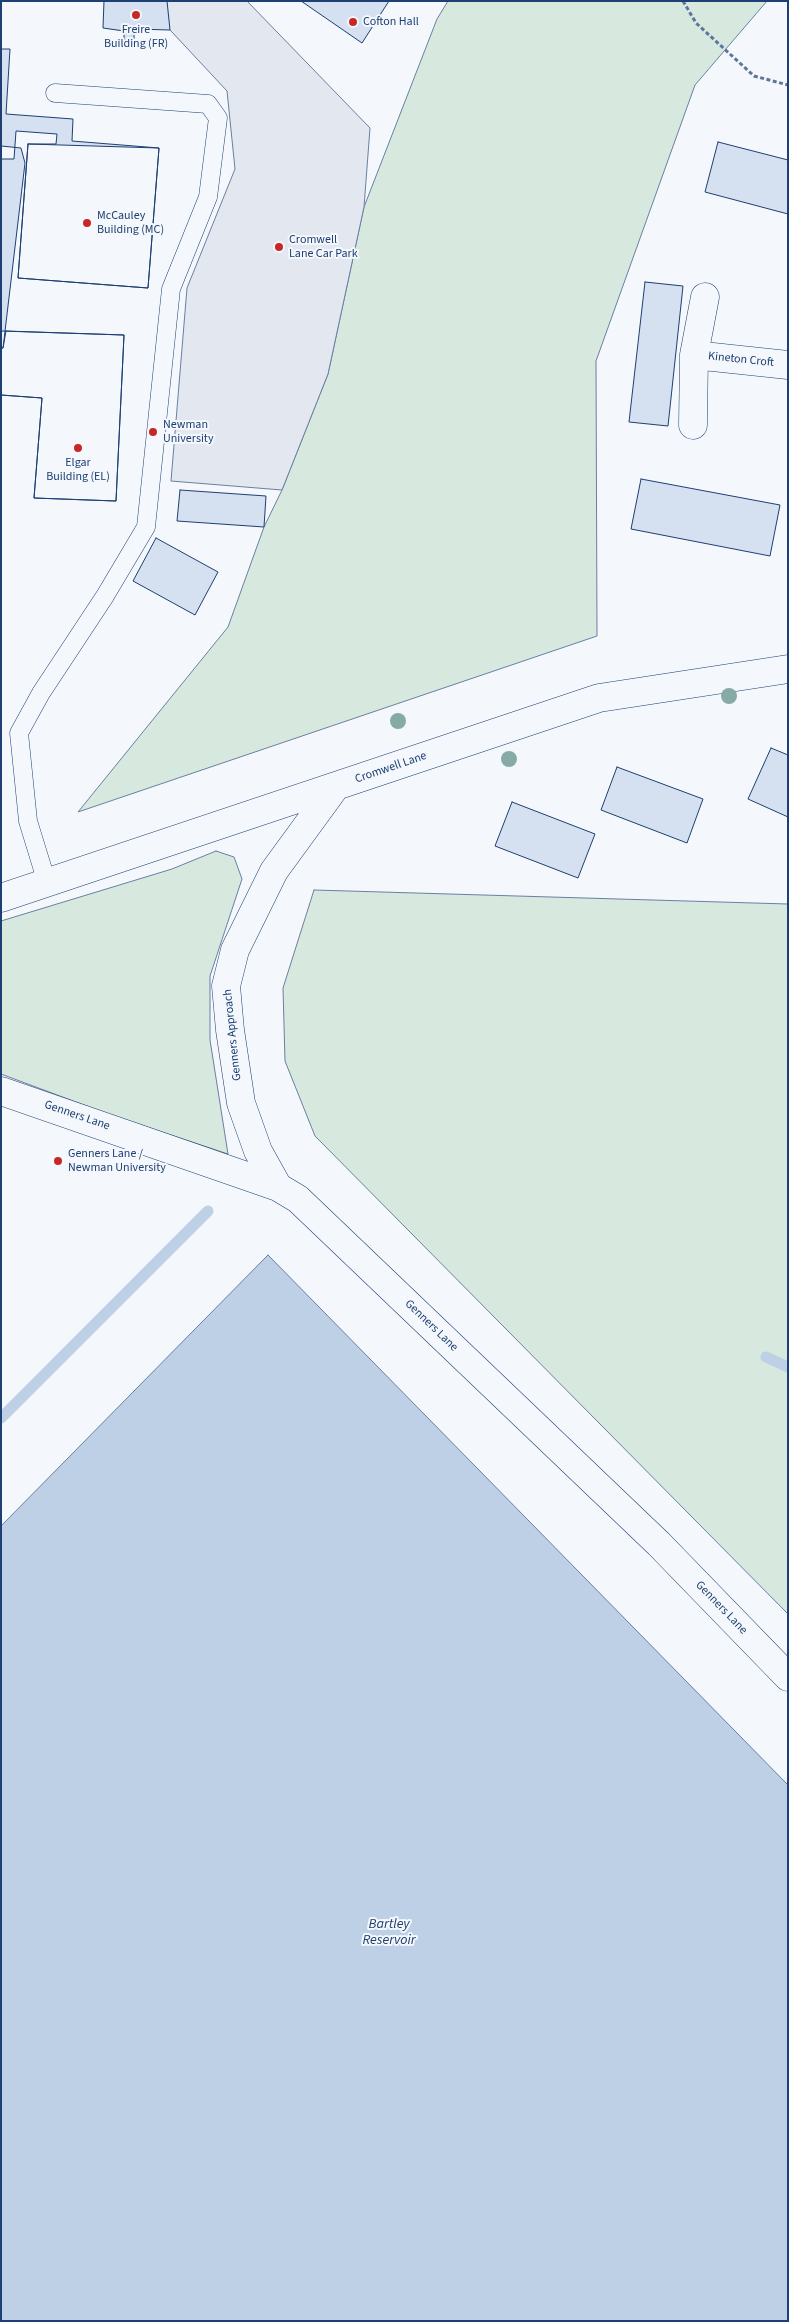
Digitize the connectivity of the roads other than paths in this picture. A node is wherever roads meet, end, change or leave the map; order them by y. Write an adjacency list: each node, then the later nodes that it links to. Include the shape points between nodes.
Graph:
1 (55, 93): 8 (lane, via 208,104 218,118 208,197 171,289 146,527 19,733 28,821)
2 (705, 297): 3 (street, Kineton Croft)
3 (694, 355): 4 (street, Kineton Croft); 5 (street, Kineton Croft)
4 (788, 365)
5 (693, 425)
6 (788, 669): 7 (street, Cromwell Lane, via 599,698)
7 (336, 786): 8 (street, Cromwell Lane); 11 (street, Genners Approach, via 274,871 235,950 226,986 241,1104 258,1151)
8 (47, 883): 9 (street, Cromwell Lane)
9 (1, 898)
10 (1, 1091): 11 (street, Genners Lane)
11 (278, 1187): 12 (street, Genners Lane, via 298,1199 645,1530)
12 (788, 1677)

